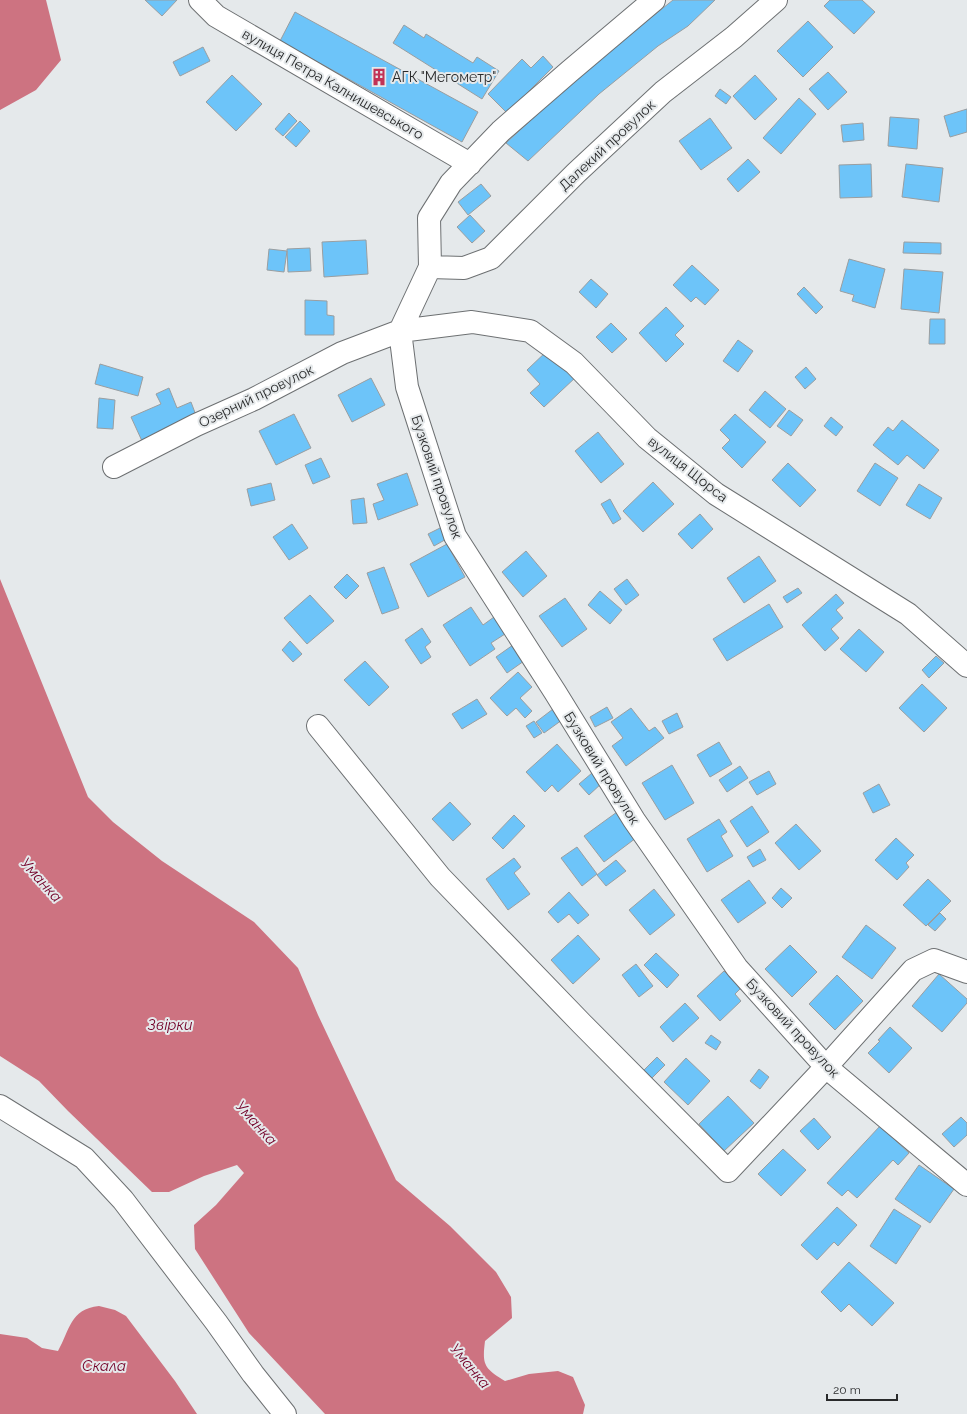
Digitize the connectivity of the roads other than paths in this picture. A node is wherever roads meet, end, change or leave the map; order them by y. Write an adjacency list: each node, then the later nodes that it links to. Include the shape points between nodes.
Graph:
1 (200, 0): 4 (street, вулиця Петра Калнишевського, via 216,16)
2 (654, 0): 4 (street, via 501,131)
3 (776, 0): 5 (street, Далекий провулок, via 734,37 663,92 576,173 491,258 464,268)
4 (470, 164): 5 (street, via 451,183 429,218)
5 (430, 267): 6 (street)
6 (400, 331): 7 (street, Озерний провулок, via 342,353); 8 (street, вулиця Щорса, via 472,322 530,331 574,363 647,438 716,494 908,614); 11 (street, Бузковий провулок, via 407,387 456,536 638,826 737,968)
7 (114, 467)
8 (967, 666)
9 (318, 726): 11 (street, via 440,877 728,1171)
10 (967, 972): 11 (street, via 934,960 913,970)
11 (826, 1067): 13 (street, Бузковий провулок)
12 (0, 1106): 14 (street, via 84,1158 123,1200)
13 (967, 1185)
14 (285, 1414)

